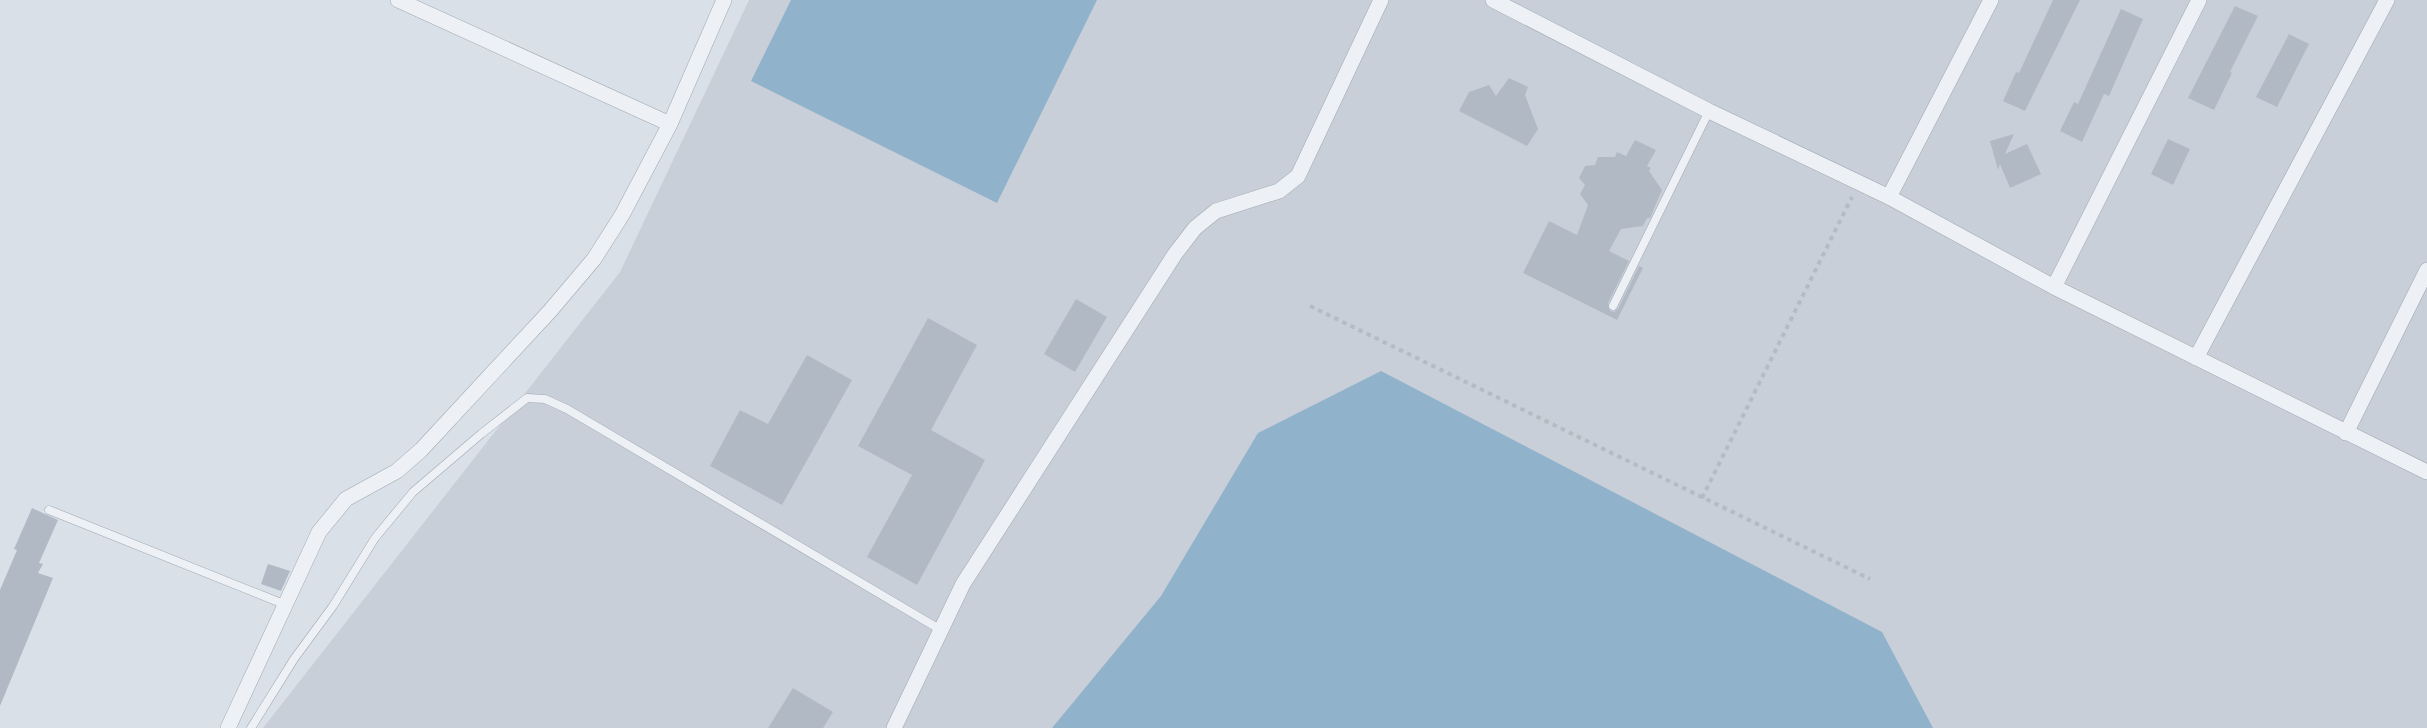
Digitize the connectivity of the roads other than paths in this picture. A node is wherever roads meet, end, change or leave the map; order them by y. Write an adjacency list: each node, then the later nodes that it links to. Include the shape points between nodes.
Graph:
1 (398, 0): 9 (street)
2 (724, 0): 9 (street)
3 (1381, 0): 19 (street, via 1298,176 1279,191 1216,211 1195,228 963,584)
4 (1493, 0): 8 (street)
5 (1991, 0): 10 (street)
6 (2199, 0): 12 (street)
7 (2386, 0): 14 (street)
8 (1709, 111): 10 (street); 13 (lane)
9 (670, 124): 18 (street, via 594,259 421,450 397,471 346,499 319,532)
10 (1889, 197): 12 (street)
11 (2427, 270): 15 (street)
12 (2054, 287): 14 (street)
13 (1613, 306)
14 (2196, 358): 15 (street)
15 (2346, 433): 16 (street)
16 (2427, 472)
17 (49, 510): 18 (lane)
18 (286, 605): 20 (street)
19 (941, 630): 21 (lane, via 567,409 545,399 527,398 413,492 375,538); 22 (street)
20 (228, 728)
21 (251, 728)
22 (894, 728)

